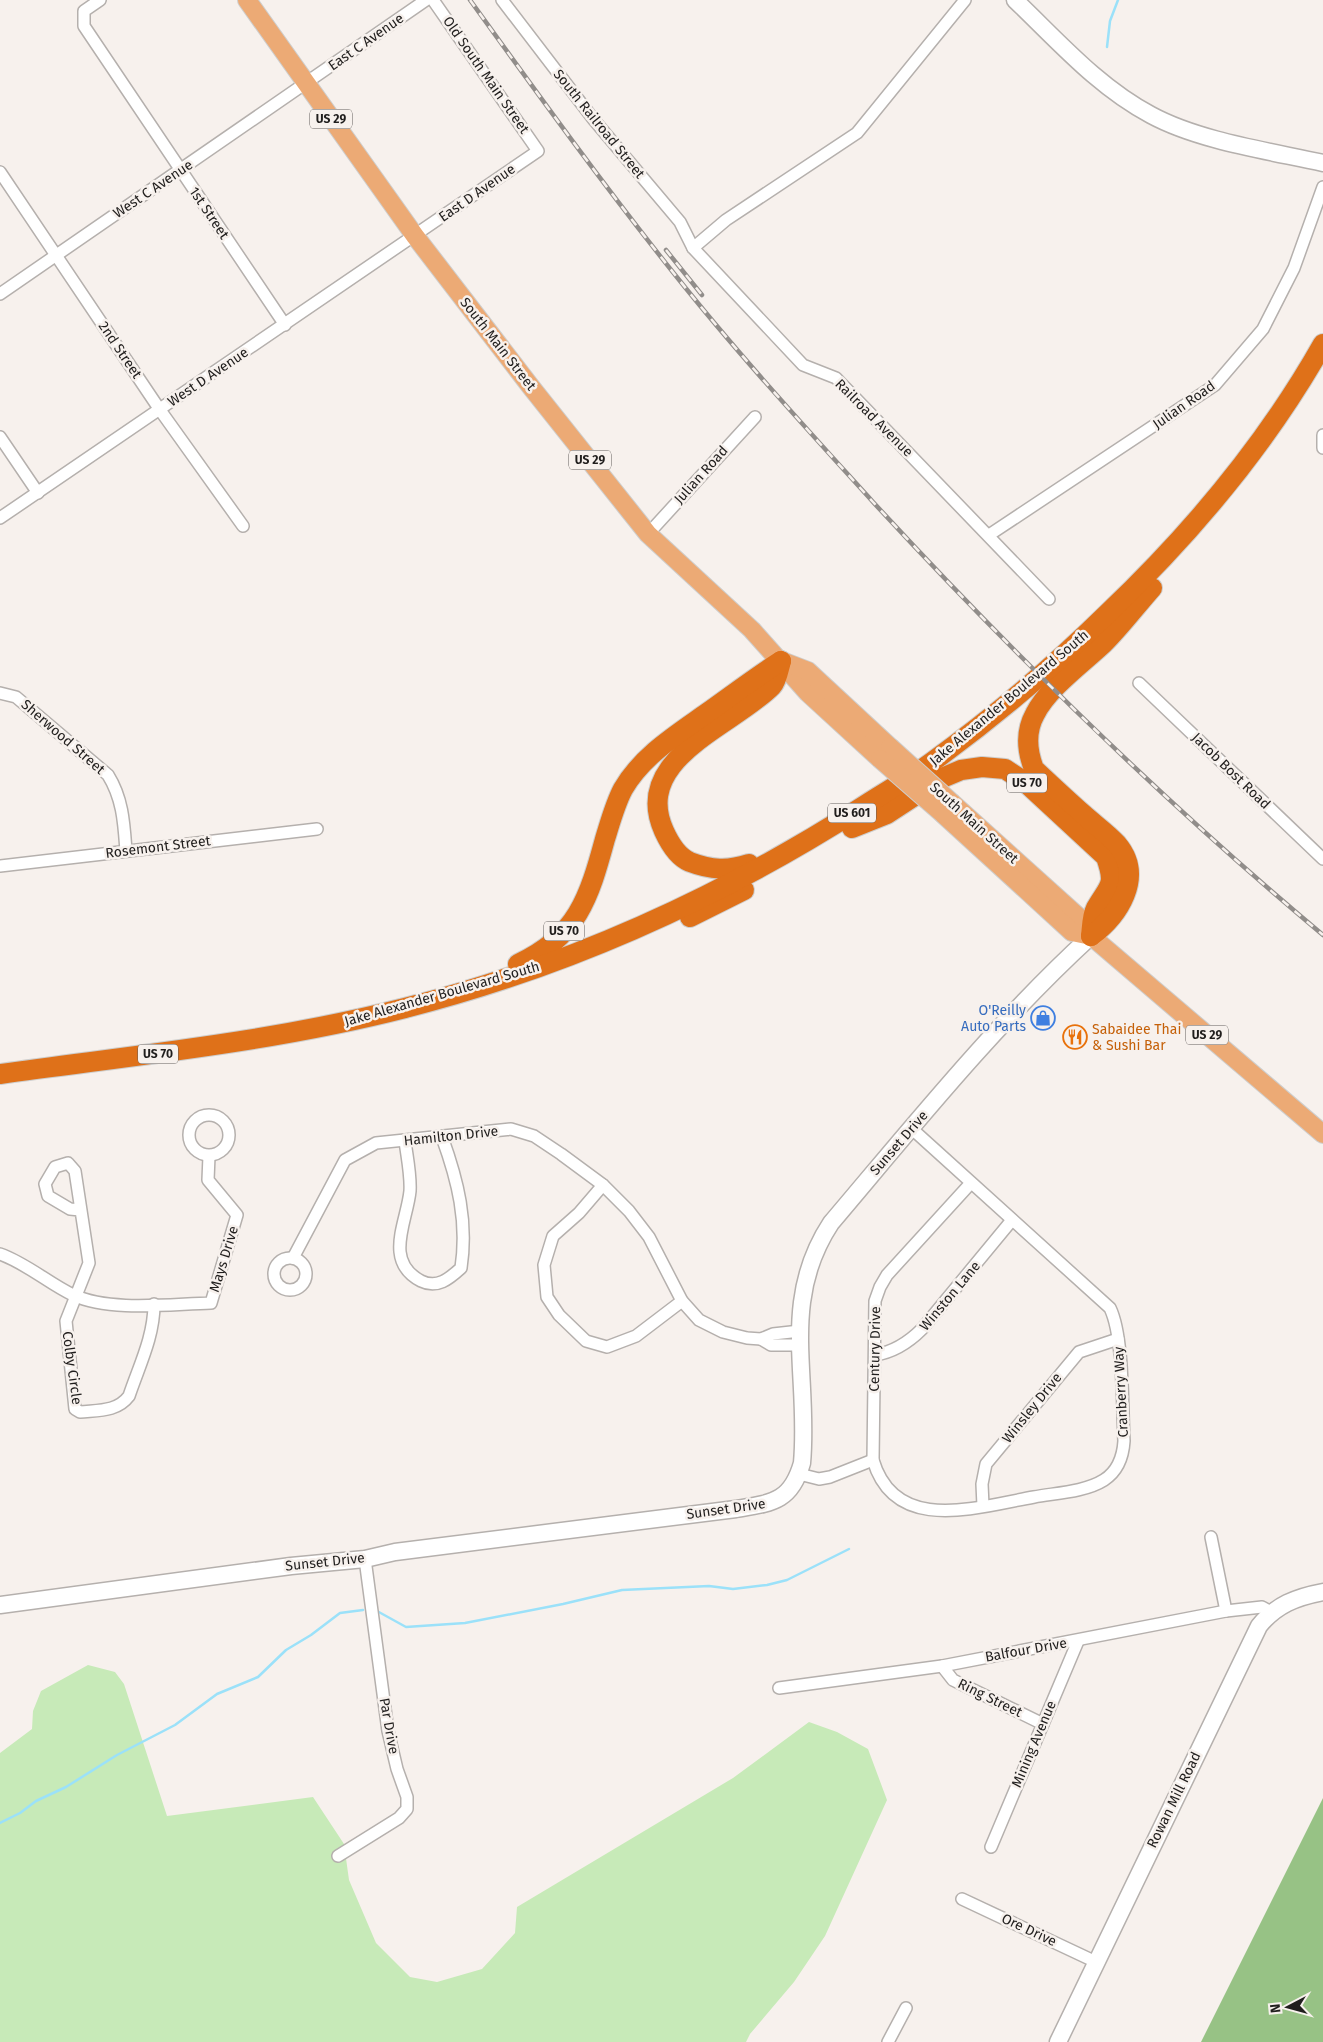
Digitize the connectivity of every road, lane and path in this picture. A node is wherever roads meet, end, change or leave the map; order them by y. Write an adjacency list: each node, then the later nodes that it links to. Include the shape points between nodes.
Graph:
1 (100, 0): 11 (street, 1st Street, via 84,11 84,26)
2 (247, 0): 8 (main road, South Main Street / US 29)
3 (426, 0): 8 (street, East C Avenue)
4 (433, 0): 9 (street, Old South Main Street)
5 (502, 0): 15 (street, South Railroad Street, via 594,120 680,222)
6 (965, 0): 15 (street, via 857,133 726,220)
7 (1015, 0): 10 (street, via 1103,84 1151,115 1201,134)
8 (306, 84): 11 (street, West C Avenue); 14 (main road, South Main Street / US 29)
9 (538, 151): 14 (street, East D Avenue)
10 (1323, 163)
11 (180, 171): 16 (street, West C Avenue); 18 (street, 1st Street)
12 (0, 172): 16 (street, 2nd Street)
13 (1323, 187): 30 (street, Julian Road, via 1294,268 1262,329 1215,385)
14 (415, 236): 18 (street, West D Avenue); 29 (main road, South Main Street / US 29)
15 (693, 248): 30 (street, Railroad Avenue, via 803,365 836,378)
16 (57, 255): 17 (street, West C Avenue); 21 (street, 2nd Street)
17 (0, 294)
18 (285, 325): 21 (street, West D Avenue)
19 (1323, 344): 36 (highway, Jake Alexander Boulevard South / US 601, via 1279,415 1241,467 1200,519 1136,586 1072,649 1000,709)
20 (1323, 369): 31 (highway, Jake Alexander Boulevard South / US 601, via 1242,488)
21 (160, 410): 26 (street, West D Avenue); 28 (street, 2nd Street)
22 (755, 417): 29 (street, Julian Road)
23 (1323, 436): 25 (street)
24 (0, 437): 26 (street)
25 (1323, 448)
26 (38, 493): 27 (street, West D Avenue)
27 (0, 518)
28 (243, 526)
29 (648, 534): 33 (main road, South Main Street / US 29)
30 (989, 535): 32 (street, Railroad Avenue)
31 (1152, 588): 36 (highway, Jake Alexander Boulevard South / US 601, via 1103,636 985,736); 41 (highway, via 1106,641 1042,702 1028,733 1028,754 1034,769 1118,845 1126,865 1124,900 1106,925)
32 (1049, 599)
33 (782, 661): 36 (highway, via 773,685 672,761 656,803 660,823 668,842 685,860 726,870 748,865); 41 (main road, South Main Street / US 29, bridge, via 808,671 885,753 1083,921); 42 (highway, US 70, via 657,749 638,769 623,790 593,883 580,911 550,946 502,972)
34 (1139, 683): 39 (street, Jacob Bost Road)
35 (0, 693): 38 (street, Sherwood Street, via 16,697 108,776 122,805)
36 (849, 823): 41 (highway, US 70, via 886,814 942,778 961,770 982,767 1005,769 1025,782 1106,857 1111,872 1110,889 1095,910); 42 (highway, Jake Alexander Boulevard South / US 601, via 676,910 546,964 408,1008 336,1025); 44 (highway, US 70, via 718,904 602,956 510,990 429,1015 280,1049)
37 (317, 829): 38 (street, Rosemont Street)
38 (126, 851): 40 (street, Rosemont Street)
39 (1323, 859)
40 (0, 866)
41 (1091, 936): 45 (street, Sunset Drive, via 1056,968); 46 (main road, South Main Street / US 29)
42 (227, 1044): 43 (highway, US 70)
43 (0, 1074)
44 (0, 1087)
45 (911, 1128): 50 (street, Cranberry Way); 59 (street, Sunset Drive, via 820,1240 803,1289)
46 (1323, 1134)
47 (442, 1137): 48 (street, Hamilton Drive); 48 (street, via 462,1202 464,1245 461,1268 445,1282 427,1284 410,1275 402,1259 399,1238 410,1190); 51 (street, Hamilton Drive, via 511,1129 534,1136)
48 (405, 1141): 55 (street, Hamilton Drive, via 376,1144 345,1160)
49 (209, 1156): 58 (street, Mays Drive, via 208,1180 238,1215 210,1303)
50 (970, 1184): 53 (street, Cranberry Way); 61 (street, Century Drive, via 887,1275 875,1301)
51 (603, 1185): 57 (street, Hamilton Drive, via 634,1216 649,1237); 57 (street, via 553,1236 544,1265 547,1297 559,1315 586,1341 607,1346 636,1336)
52 (80, 1210): 56 (street, via 89,1263)
53 (1012, 1220): 60 (street, Cranberry Way, via 1110,1308 1116,1320); 61 (street, Winston Lane, via 922,1330 909,1342)
54 (0, 1254): 56 (street)
55 (293, 1258)
56 (76, 1296): 58 (street, via 112,1304); 58 (street, Colby Circle, via 66,1321 76,1408 80,1412 116,1408 128,1396 150,1339)
57 (682, 1301): 59 (street, Hamilton Drive, via 699,1320 735,1335 761,1339 773,1334)
58 (154, 1304)
59 (800, 1338): 63 (street, Sunset Drive, via 803,1443)
60 (1118, 1339): 64 (street, Winsley Drive, via 1079,1352 986,1464 982,1484); 64 (street, Cranberry Way, via 1124,1441 1116,1468 1104,1480 1088,1486)
61 (875, 1355): 62 (street, Century Drive)
62 (873, 1460): 63 (street, via 830,1477 819,1479); 64 (street, Cranberry Way, via 880,1480 892,1494 910,1505 932,1510)
63 (799, 1474): 66 (street, Sunset Drive, via 785,1494 765,1504 395,1552)
64 (983, 1506)
65 (1211, 1536): 69 (street)
66 (365, 1559): 68 (street, Sunset Drive); 76 (street, Par Drive, via 388,1731 396,1769 407,1797 406,1810 399,1818)
67 (1323, 1592): 70 (street, Rowan Mill Road, via 1296,1599)
68 (0, 1605)
69 (1226, 1611): 70 (street, Balfour Drive, via 1262,1608); 71 (street, Balfour Drive)
70 (1271, 1612): 78 (street, Rowan Mill Road, via 1253,1637)
71 (1078, 1641): 72 (street, Balfour Drive); 74 (street, Mining Avenue)
72 (942, 1666): 73 (street, Balfour Drive); 74 (street, Ring Street, via 953,1680)
73 (779, 1688)
74 (1043, 1724): 75 (street, Mining Avenue)
75 (991, 1847)
76 (338, 1856)
77 (962, 1899): 78 (street, Ore Drive)
78 (1096, 1962): 81 (street, Rowan Mill Road)
79 (906, 2008): 80 (street)
80 (888, 2042)
81 (1058, 2042)

